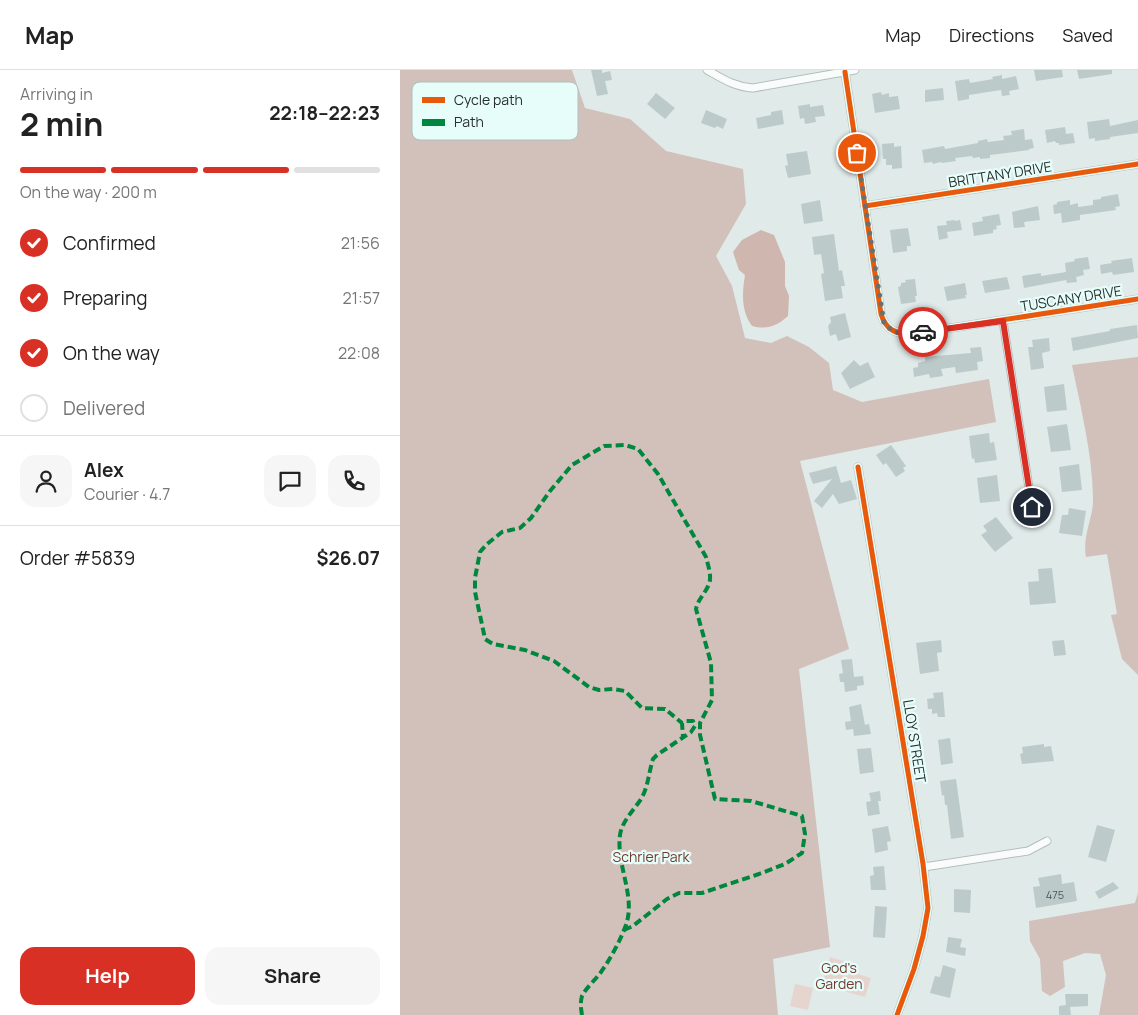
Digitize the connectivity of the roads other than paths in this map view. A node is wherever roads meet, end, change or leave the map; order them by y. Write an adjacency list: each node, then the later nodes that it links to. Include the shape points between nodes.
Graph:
1 (707, 70): 3 (street, via 740,87 753,88)
2 (855, 70): 3 (street)
3 (845, 72): 5 (street)
4 (1138, 164): 5 (street, BRITTANY DRIVE)
5 (865, 206): 7 (street, TUSCANY DRIVE, via 881,314 890,330 912,334)
6 (1138, 299): 7 (street, TUSCANY DRIVE)
7 (1003, 321): 9 (street)
8 (858, 467): 11 (street, LLOY STREET)
9 (1032, 507)
10 (1046, 841): 11 (street, via 1028,851)
11 (924, 867): 12 (street, LLOY STREET, via 928,908 924,931)
12 (897, 1015)

